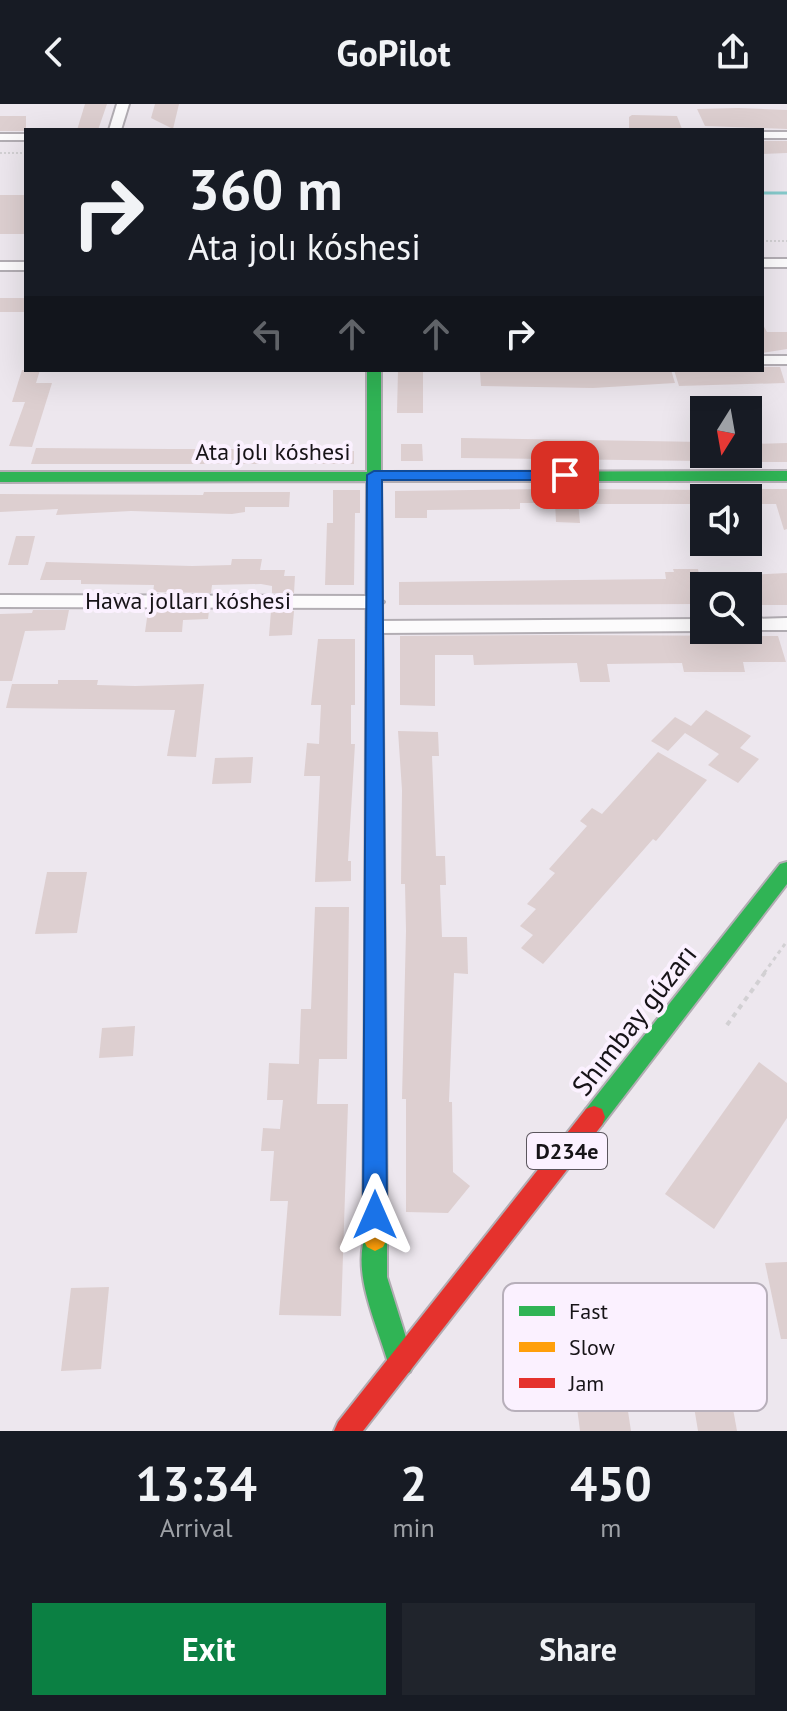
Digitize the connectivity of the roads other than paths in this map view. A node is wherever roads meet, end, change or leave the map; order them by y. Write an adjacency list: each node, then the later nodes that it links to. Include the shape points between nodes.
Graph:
1 (123, 104): 3 (street)
2 (133, 104): 4 (street)
3 (116, 128)
4 (127, 128)
5 (764, 135): 6 (street)
6 (787, 135)
7 (0, 137): 8 (street)
8 (24, 137)
9 (764, 263): 10 (street)
10 (787, 263)
11 (0, 266): 12 (street)
12 (24, 266)
13 (764, 360): 14 (street)
14 (787, 360)
15 (374, 372): 16 (street)
16 (374, 475): 17 (street, Ata jolı kóshesi); 18 (street, Ata jolı kóshesi); 20 (street)
17 (787, 476)
18 (0, 477)
19 (0, 601): 20 (street, Hawa jolları kóshesi)
20 (375, 602): 24 (street)
21 (787, 624): 23 (street)
22 (690, 625): 24 (street)
23 (762, 625)
24 (376, 627): 26 (street, via 375,1277)
25 (787, 870): 26 (street, Shımbay gúzarı / D234e)
26 (401, 1363): 27 (street, Shımbay gúzarı / D234e)
27 (347, 1431)

